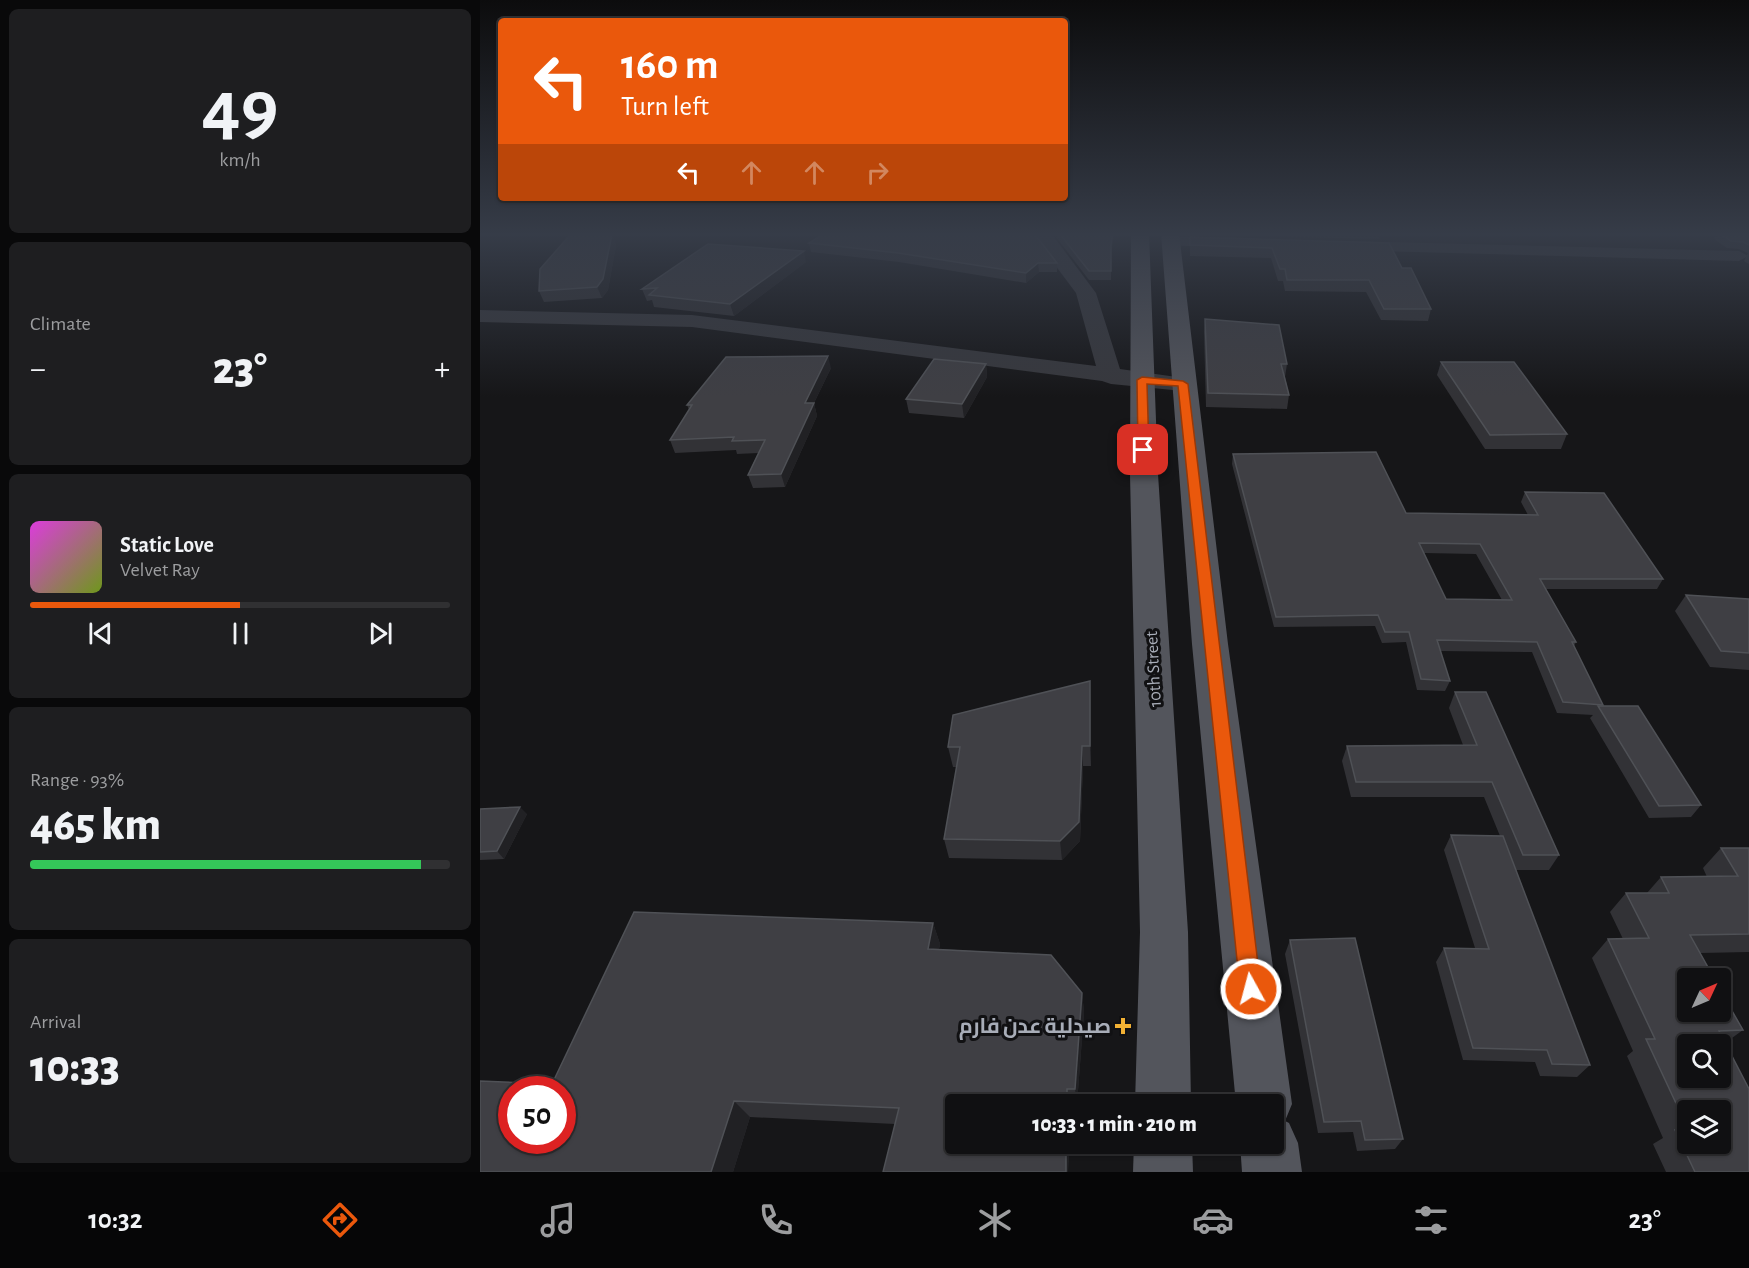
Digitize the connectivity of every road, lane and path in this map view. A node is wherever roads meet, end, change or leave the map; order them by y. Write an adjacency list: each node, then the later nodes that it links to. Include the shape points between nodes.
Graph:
1 (1082, 288): 5 (street)
2 (1148, 288): 5 (main road, 10th Street)
3 (1169, 288): 6 (main road)
4 (480, 316): 5 (street, via 692,321)
5 (1126, 378): 6 (street); 7 (main road, 10th Street, via 1164,932)
6 (1183, 384): 8 (main road)
7 (1163, 1094)
8 (1263, 1094)
9 (1163, 1154): 11 (main road)
10 (1270, 1154): 12 (main road)
11 (1163, 1172)
12 (1272, 1172)

